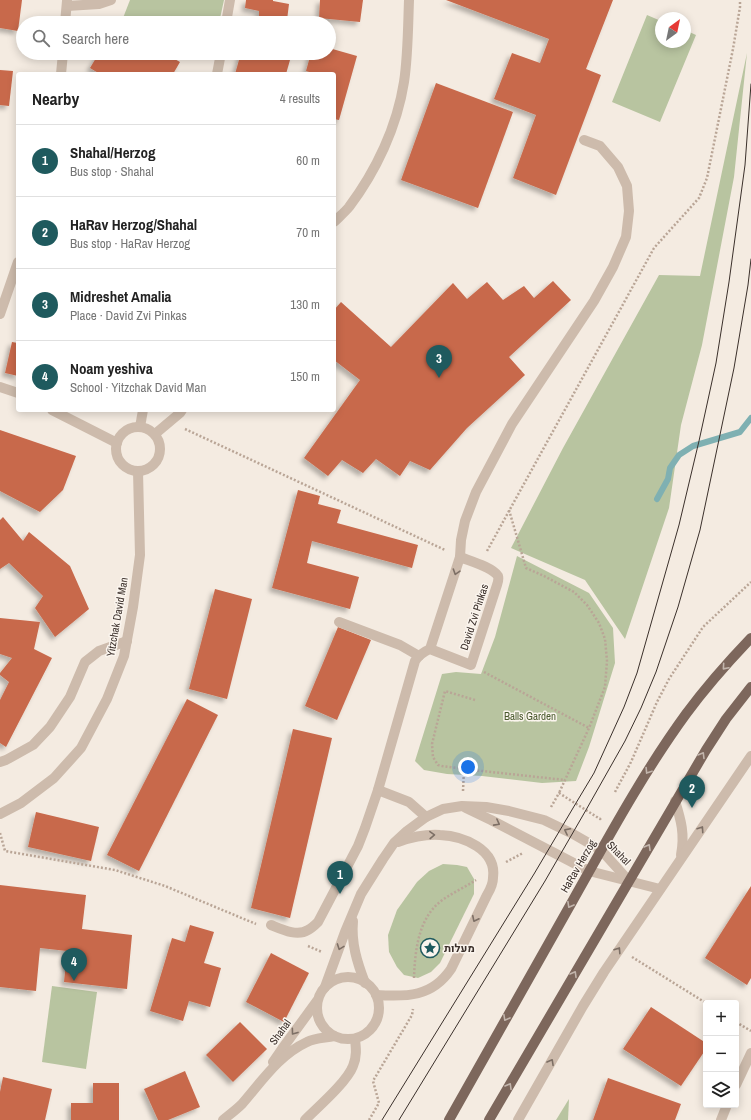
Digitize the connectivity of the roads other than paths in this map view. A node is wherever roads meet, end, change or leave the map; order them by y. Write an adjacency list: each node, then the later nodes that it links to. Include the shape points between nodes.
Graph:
1 (111, 0): 4 (street, via 99,4)
2 (230, 0): 6 (street)
3 (409, 0): 12 (street, via 404,82 396,117 369,176 348,208)
4 (67, 3): 5 (street)
5 (66, 16)
6 (227, 16)
7 (62, 60): 9 (street)
8 (220, 60): 10 (street)
9 (61, 72)
10 (217, 72)
11 (584, 140): 24 (street, via 600,146 618,167 627,186 629,211 626,237 598,294 512,424 476,492)
12 (336, 220)
13 (16, 268): 14 (street)
14 (0, 314)
15 (0, 387): 16 (street)
16 (16, 392)
17 (56, 412): 22 (street)
18 (143, 412): 20 (street)
19 (181, 412): 21 (street)
20 (140, 427): 21 (street); 22 (street, via 126,430)
21 (155, 434): 23 (street, via 161,448 160,455 153,466)
22 (117, 443): 23 (street, via 116,451 123,465)
23 (138, 471): 27 (street, Yitzchak David Man, via 140,555)
24 (456, 555): 28 (street, one-way to 28); 28 (street, David Zvi Pinkas, via 486,567 497,575 499,580 471,665)
25 (339, 622): 29 (street, via 400,645)
26 (751, 638): 39 (main road, HaRav Herzog, one-way to 39, via 686,713)
27 (127, 640): 32 (street, via 99,651 85,662 70,696 50,728 33,744); 36 (street, Yitzchak David Man, via 124,656 107,699 81,748 54,778 21,803)
28 (430, 650): 29 (street)
29 (419, 656): 33 (street)
30 (751, 687): 34 (main road, one-way to 30, via 726,719)
31 (751, 756): 40 (street, one-way to 31)
32 (0, 762)
33 (378, 790): 37 (street, via 409,802); 45 (street, via 358,846 318,922 304,932 294,932)
34 (675, 801): 40 (street, via 683,836); 42 (main road, one-way to 34)
35 (462, 802): 37 (street, Shahal); 39 (street, Shahal, one-way to 35, via 544,820); 41 (street, Shahal, one-way to 41)
36 (0, 814)
37 (426, 816): 38 (street, Shahal)
38 (394, 843): 44 (street, Shahal, via 372,875); 48 (street, one-way to 48, via 427,835 472,842 491,862 493,878 444,979 428,990 413,990 394,996)
39 (601, 850): 41 (main road, HaRav Herzog); 42 (street, Shahal)
40 (679, 861): 43 (street)
41 (589, 871): 42 (street, Shahal); 58 (main road, HaRav Herzog, one-way to 58)
42 (629, 881): 43 (street); 59 (main road, one-way to 42)
43 (660, 889): 60 (street, one-way to 43, via 582,1006)
44 (354, 911): 46 (street, Shahal, via 354,951); 47 (street, Shahal, one-way to 47)
45 (270, 925)
46 (365, 983): 47 (street, via 353,978 340,978); 48 (street)
47 (326, 987): 49 (street)
48 (376, 996): 51 (street, via 376,1021 366,1034)
49 (317, 1001): 50 (street, via 316,1009 320,1022 327,1032); 53 (street, Shahal, one-way to 53)
50 (334, 1036): 51 (street); 53 (street, Shahal, via 308,1042 292,1051)
51 (355, 1039): 57 (street, via 356,1056 353,1067 339,1086)
52 (751, 1053): 54 (street)
53 (264, 1077): 56 (street, Shahal, via 241,1105)
54 (739, 1079)
55 (726, 1108): 61 (street)
56 (223, 1120)
57 (305, 1120)
58 (449, 1120)
59 (489, 1120)
60 (518, 1120)
61 (721, 1120)

